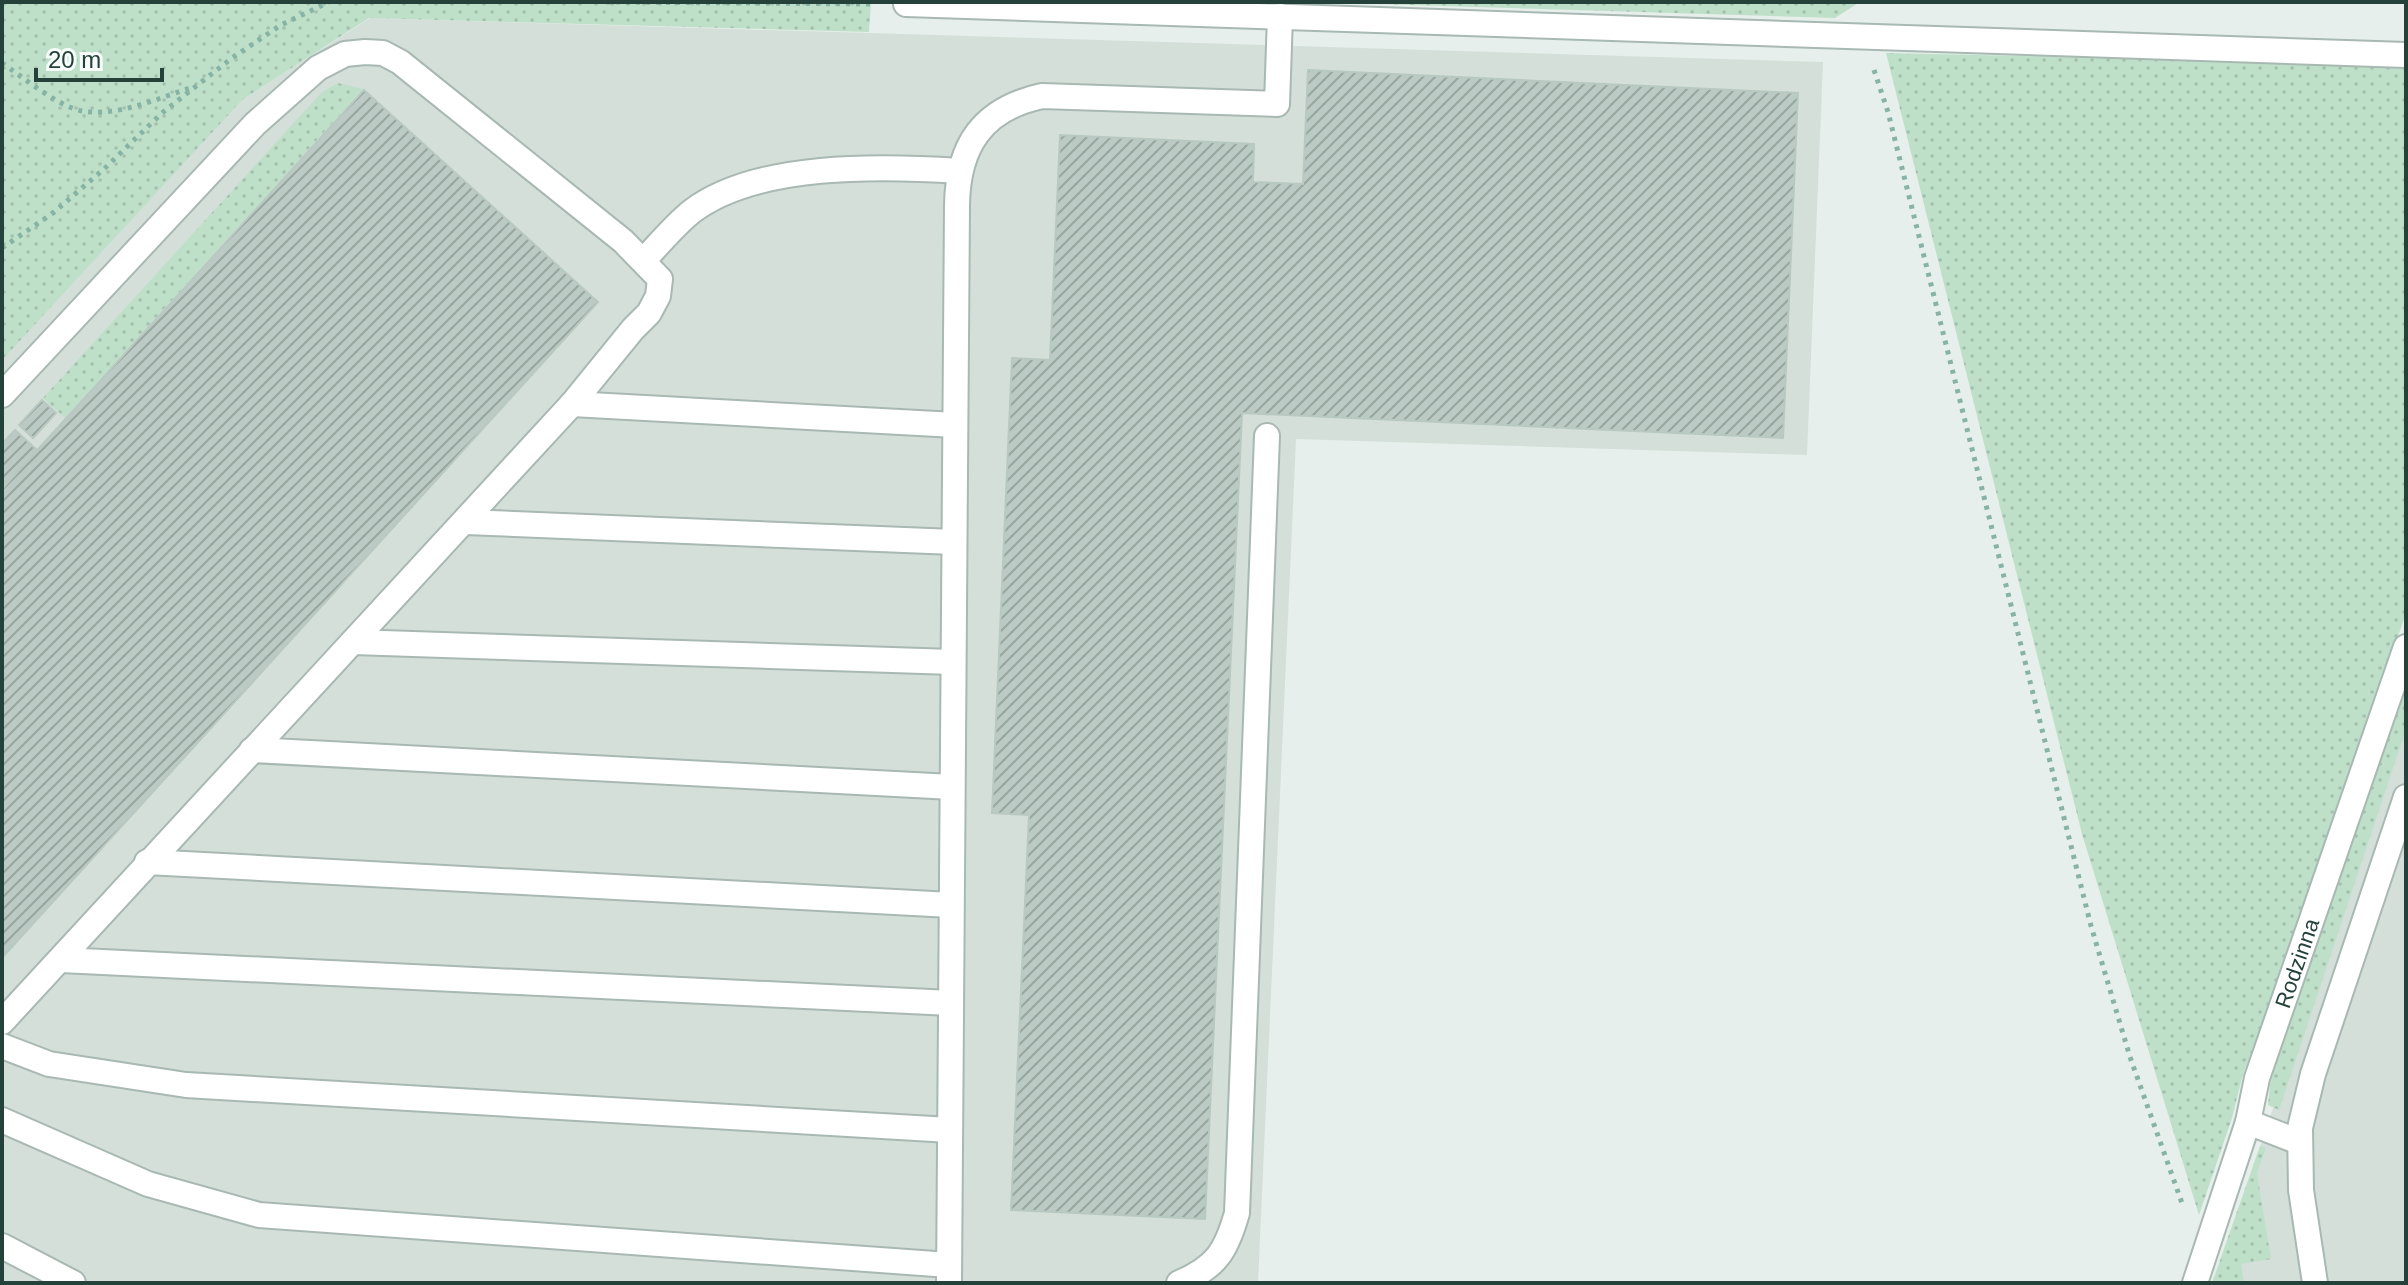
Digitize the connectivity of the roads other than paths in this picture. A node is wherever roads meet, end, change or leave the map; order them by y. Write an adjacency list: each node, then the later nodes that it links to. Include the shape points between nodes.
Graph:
1 (906, 4): 2 (lane)
2 (1280, 16): 3 (lane); 4 (lane, via 1277,104 1031,98 992,117 977,132)
3 (2406, 55)
4 (960, 171): 5 (lane, via 872,168 756,183 693,211); 8 (lane)
5 (644, 260): 6 (lane, via 400,62 383,53 345,54 318,68 255,124); 7 (lane, via 660,279 658,296)
6 (2, 395)
7 (572, 404): 8 (lane); 10 (lane)
8 (955, 425): 11 (lane)
9 (1267, 436): 31 (lane, via 1237,1213 1231,1236)
10 (465, 522): 11 (lane); 12 (lane)
11 (954, 542): 14 (lane)
12 (353, 642): 14 (lane); 15 (lane)
13 (2406, 647): 25 (lane, Rodzinna, via 2257,1078)
14 (953, 662): 16 (lane)
15 (252, 750): 16 (lane); 18 (lane)
16 (952, 787): 19 (lane)
17 (2406, 797): 27 (lane, via 2313,1074)
18 (147, 862): 19 (lane); 20 (lane)
19 (951, 905): 21 (lane)
20 (61, 960): 21 (lane); 22 (lane)
21 (951, 1003): 26 (lane)
22 (2, 1022)
23 (2, 1046): 26 (lane, via 49,1064 186,1085)
24 (2, 1120): 30 (lane, via 148,1184 259,1215)
25 (2248, 1122): 27 (lane); 29 (lane, Rodzinna)
26 (950, 1130): 30 (lane)
27 (2299, 1142): 34 (lane)
28 (2, 1246): 32 (lane)
29 (2198, 1272)
30 (949, 1274)
31 (1204, 1278): 33 (lane)
32 (73, 1283)
33 (1179, 1283)
34 (2315, 1283)

